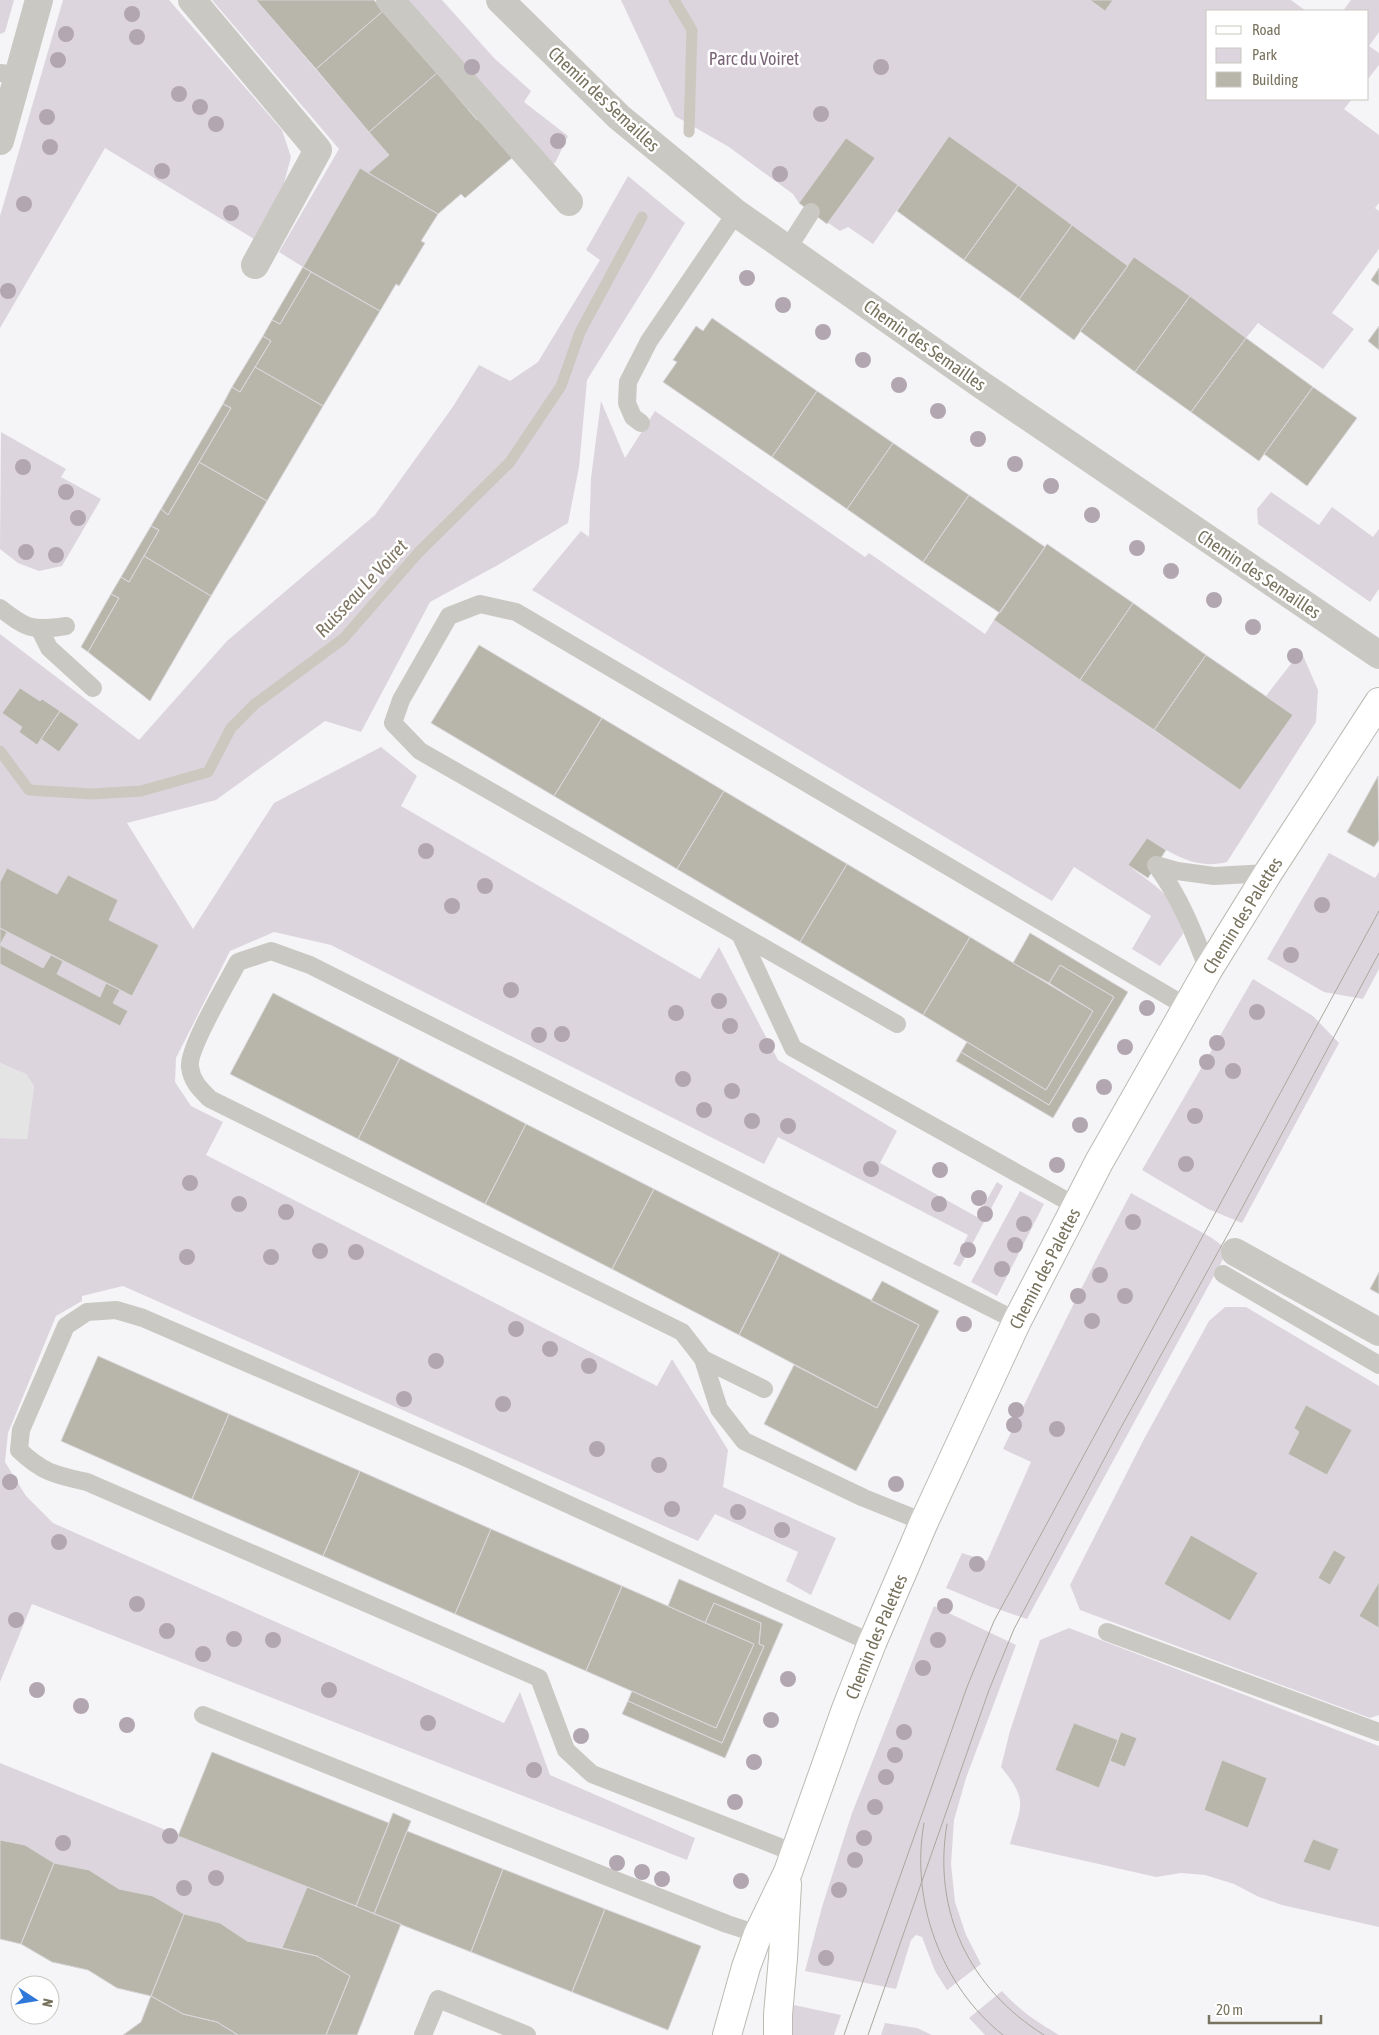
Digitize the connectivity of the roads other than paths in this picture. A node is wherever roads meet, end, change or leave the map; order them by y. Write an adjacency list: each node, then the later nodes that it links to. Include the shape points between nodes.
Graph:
1 (39, 0): 5 (street)
2 (192, 0): 11 (street, via 318,150)
3 (390, 0): 7 (street)
4 (500, 0): 9 (street, Chemin des Semailles, via 619,116)
5 (9, 74): 6 (street)
6 (0, 141)
7 (569, 202)
8 (811, 212): 10 (lane)
9 (736, 213): 10 (street, Chemin des Semailles); 12 (lane, via 649,341 628,382 627,402 633,417)
10 (788, 248): 16 (street, Chemin des Semailles, via 975,380)
11 (255, 265)
12 (641, 423)
13 (0, 608): 15 (lane, via 19,623)
14 (66, 626): 15 (lane)
15 (40, 630): 17 (lane, via 49,648)
16 (1379, 655)
17 (93, 688)
18 (1379, 702): 19 (street, Chemin des Palettes)
19 (1268, 873): 21 (street, Chemin des Palettes); 21 (lane, via 1214,876 1177,872 1156,865 1170,883 1189,921)
20 (740, 934): 22 (lane, via 420,751 393,723 400,700 449,616 480,604 516,612); 23 (lane); 24 (lane, via 793,1048)
21 (1208, 970): 22 (street, Chemin des Palettes)
22 (1187, 1007): 24 (street, Chemin des Palettes)
23 (898, 1024)
24 (1076, 1206): 26 (street, Chemin des Palettes)
25 (1229, 1263): 27 (street); 29 (lane)
26 (1017, 1321): 28 (lane, via 310,964 271,951 238,962 189,1065 194,1084 210,1099 682,1332); 31 (street, Chemin des Palettes)
27 (1379, 1332)
28 (703, 1359): 30 (lane); 31 (lane, via 719,1409 744,1441 864,1498)
29 (1379, 1366)
30 (764, 1389)
31 (924, 1522): 33 (street, Chemin des Palettes)
32 (1108, 1632): 35 (lane)
33 (872, 1644): 36 (street, Chemin des Palettes); 36 (lane, via 469,1459 143,1318 116,1310 87,1312 66,1326 21,1430 19,1450 51,1474 87,1482 539,1678 566,1750 592,1774)
34 (203, 1715): 37 (lane)
35 (1379, 1732)
36 (792, 1863): 37 (street, Chemin des Palettes); 41 (street, Chemin des Palettes)
37 (758, 1934): 40 (street, Chemin des Palettes)
38 (424, 2035): 39 (lane, via 438,1999)
39 (527, 2035)
40 (727, 2035)
41 (778, 2035)

